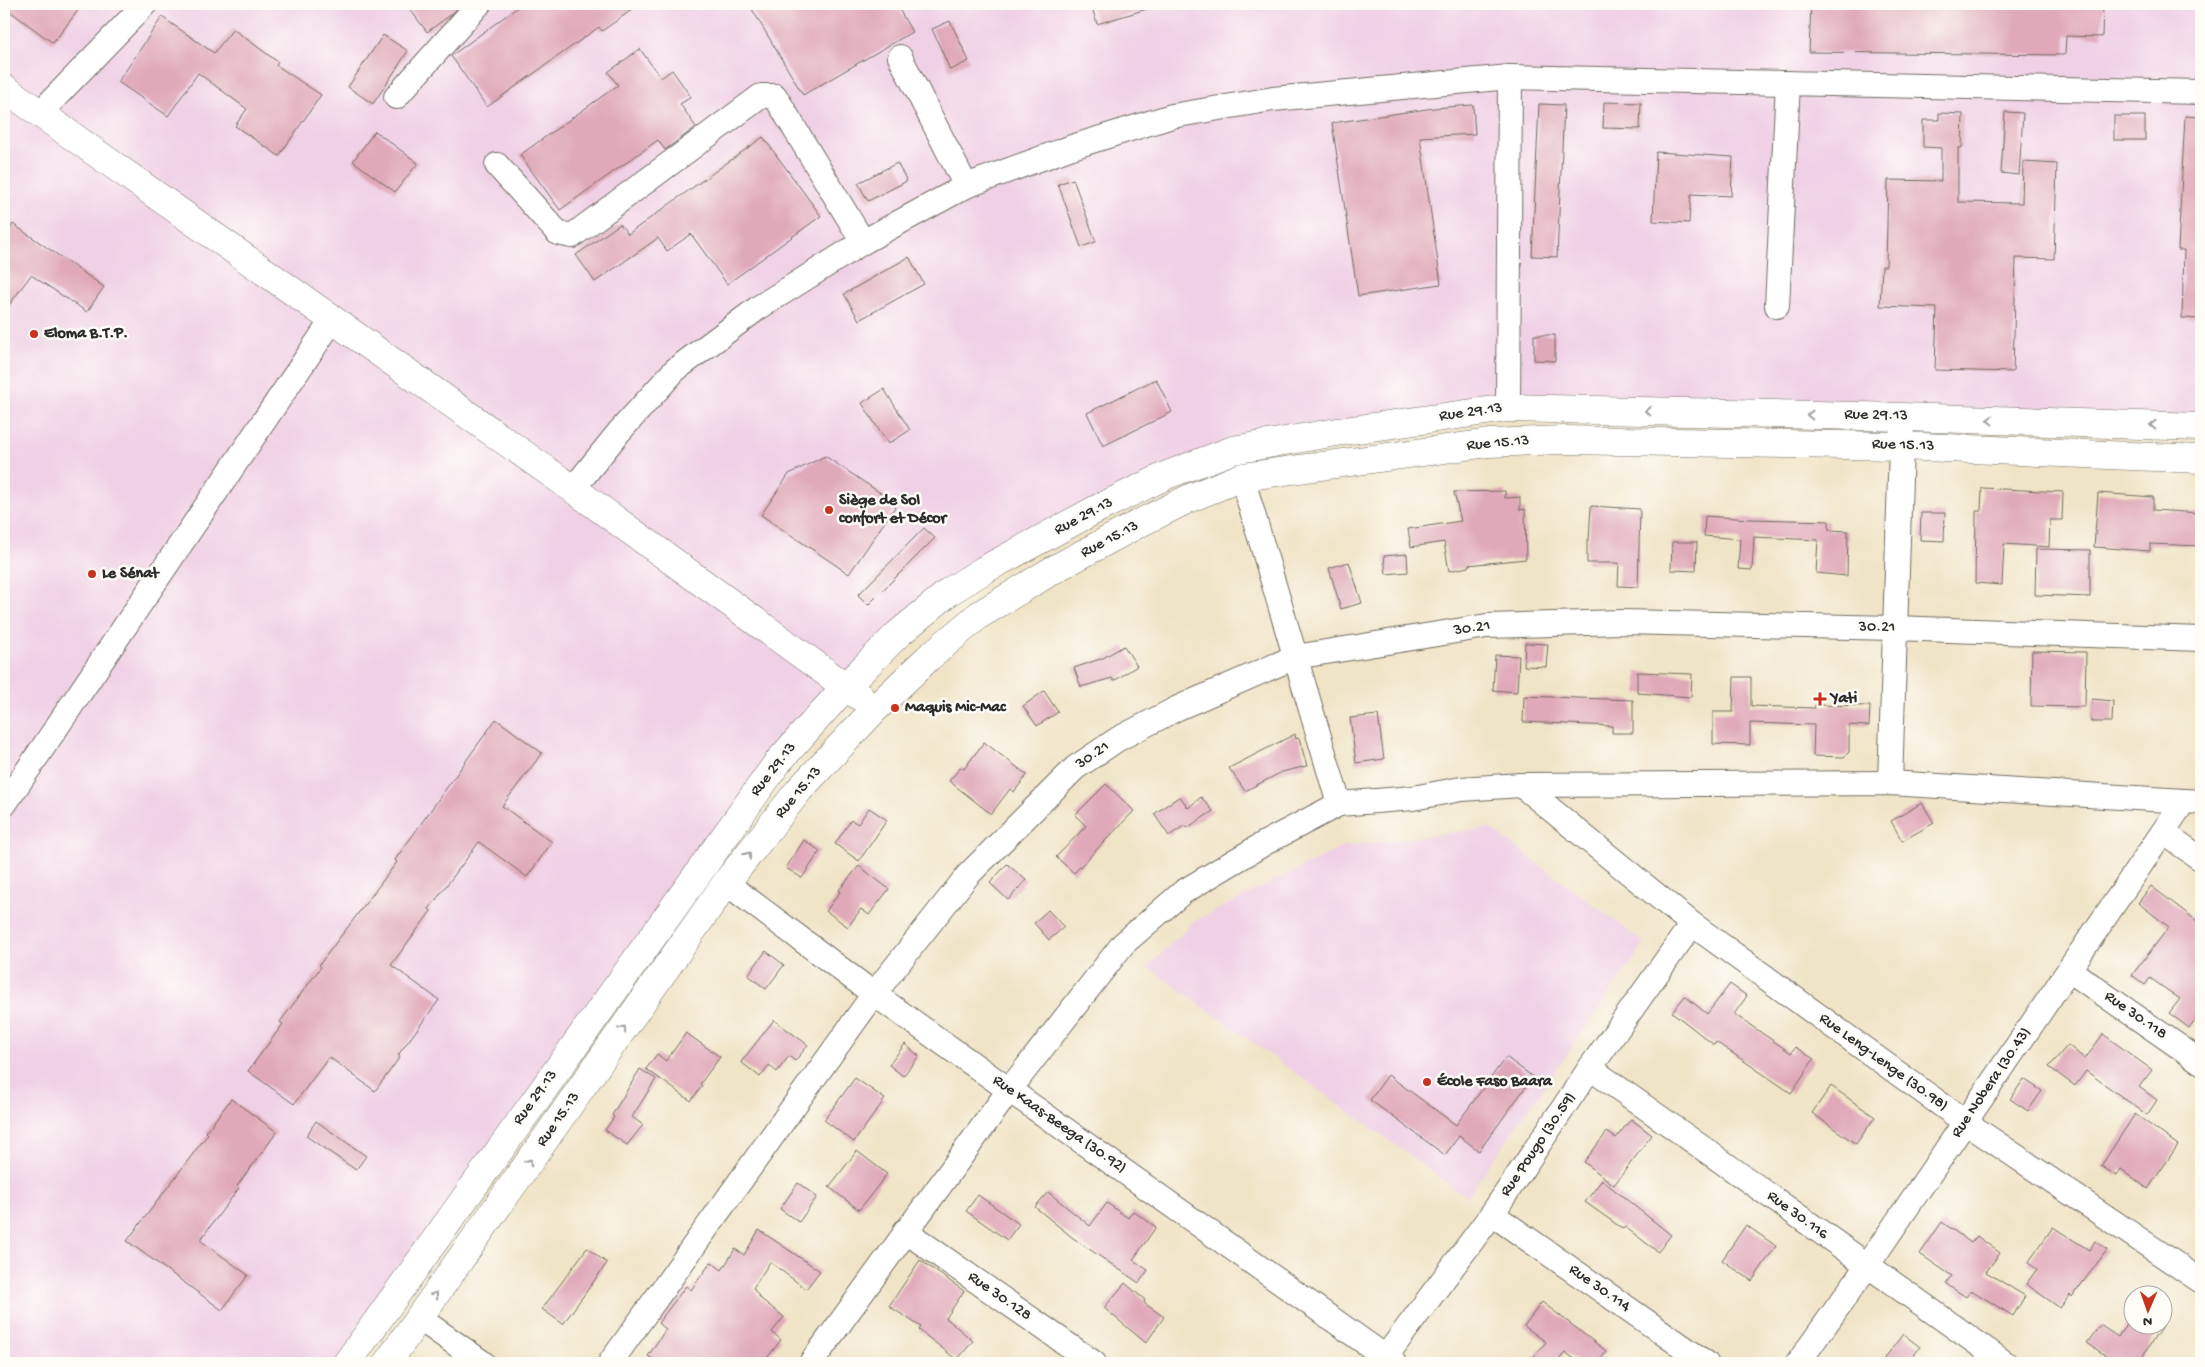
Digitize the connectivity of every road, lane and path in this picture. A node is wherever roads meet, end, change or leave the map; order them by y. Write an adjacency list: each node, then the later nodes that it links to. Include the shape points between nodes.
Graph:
1 (145, 4): 9 (street)
2 (479, 4): 8 (street)
3 (900, 57): 11 (street)
4 (1510, 77): 5 (street); 11 (street, via 1273,99 1172,116 1072,147); 15 (street)
5 (1788, 83): 7 (street); 13 (street)
6 (4, 88): 9 (main road)
7 (2201, 92)
8 (396, 97)
9 (39, 114): 14 (main road)
10 (497, 165): 12 (street, via 558,233 572,236 761,96 775,96)
11 (966, 186): 12 (street)
12 (863, 242): 21 (street, via 758,308 675,370)
13 (1777, 306)
14 (333, 319): 21 (main road); 31 (street)
15 (1508, 408): 16 (main road, Rue 29.13, one-way to 15); 25 (main road, Rue 29.13, via 1233,450 1184,468 1095,510 950,591 898,634)
16 (1902, 417): 17 (main road, Rue 29.13, one-way to 16); 18 (street)
17 (2201, 427)
18 (1900, 446): 19 (main road, Rue 15.13); 20 (main road, Rue 15.13, via 1554,440 1489,443); 22 (street)
19 (2201, 459)
20 (1242, 477): 24 (street); 26 (main road, Rue 15.13, via 1136,525 979,615)
21 (573, 489): 25 (main road)
22 (1894, 628): 23 (street, 30.21 / 30.21); 24 (street, 30.21 / 30.21, via 1621,622 1487,626); 27 (street)
23 (2201, 639)
24 (1295, 657): 30 (street); 37 (street, 30.21 / 30.21, via 1178,708 1118,739 1076,768 968,875)
25 (846, 686): 26 (main road); 48 (main road, Rue 29.13, via 766,777)
26 (875, 709): 34 (main road, Rue 15.13, one-way to 26, via 799,790)
27 (1890, 783): 28 (street); 29 (street)
28 (1521, 785): 30 (street); 35 (street, Rue Leng-Lenge (30.98))
29 (2193, 801): 32 (street, Rue Nobera (30.43))
30 (1339, 804): 40 (street, via 1265,843 1176,898 1123,944)
31 (4, 805)
32 (2163, 832): 33 (street); 36 (street, Rue Nobera (30.43))
33 (2201, 859)
34 (726, 883): 37 (street, Rue Kaas-Beega (30.92)); 46 (main road, Rue 15.13, one-way to 34)
35 (1692, 924): 39 (street, Rue Pougo (30.59)); 41 (street, Rue Leng-Lenge (30.98))
36 (2069, 970): 38 (street, Rue 30.118); 41 (street, Rue Nobera (30.43))
37 (874, 994): 40 (street, Rue Kaas-Beega (30.92)); 51 (street, 30.21)
38 (2201, 1062)
39 (1590, 1068): 42 (street, Rue Pougo (30.59)); 44 (street, Rue 30.116)
40 (1010, 1089): 43 (street); 47 (street, Rue Kaas-Beega (30.92))
41 (1965, 1122): 44 (street, Rue Nobera (30.43)); 45 (street, Rue Leng-Lenge (30.98))
42 (1492, 1214): 47 (street, Rue Pougo (30.59)); 54 (street, Rue 30.114)
43 (905, 1232): 52 (street); 53 (street, Rue 30.128)
44 (1867, 1266): 55 (street, Rue Nobera (30.43)); 56 (street, Rue 30.116)
45 (2201, 1281)
46 (419, 1318): 49 (main road, Rue 15.13); 50 (street)
47 (1387, 1361)
48 (347, 1363)
49 (387, 1363)
50 (483, 1363)
51 (610, 1363)
52 (812, 1363)
53 (1094, 1363)
54 (1706, 1363)
55 (1798, 1363)
56 (2005, 1363)

